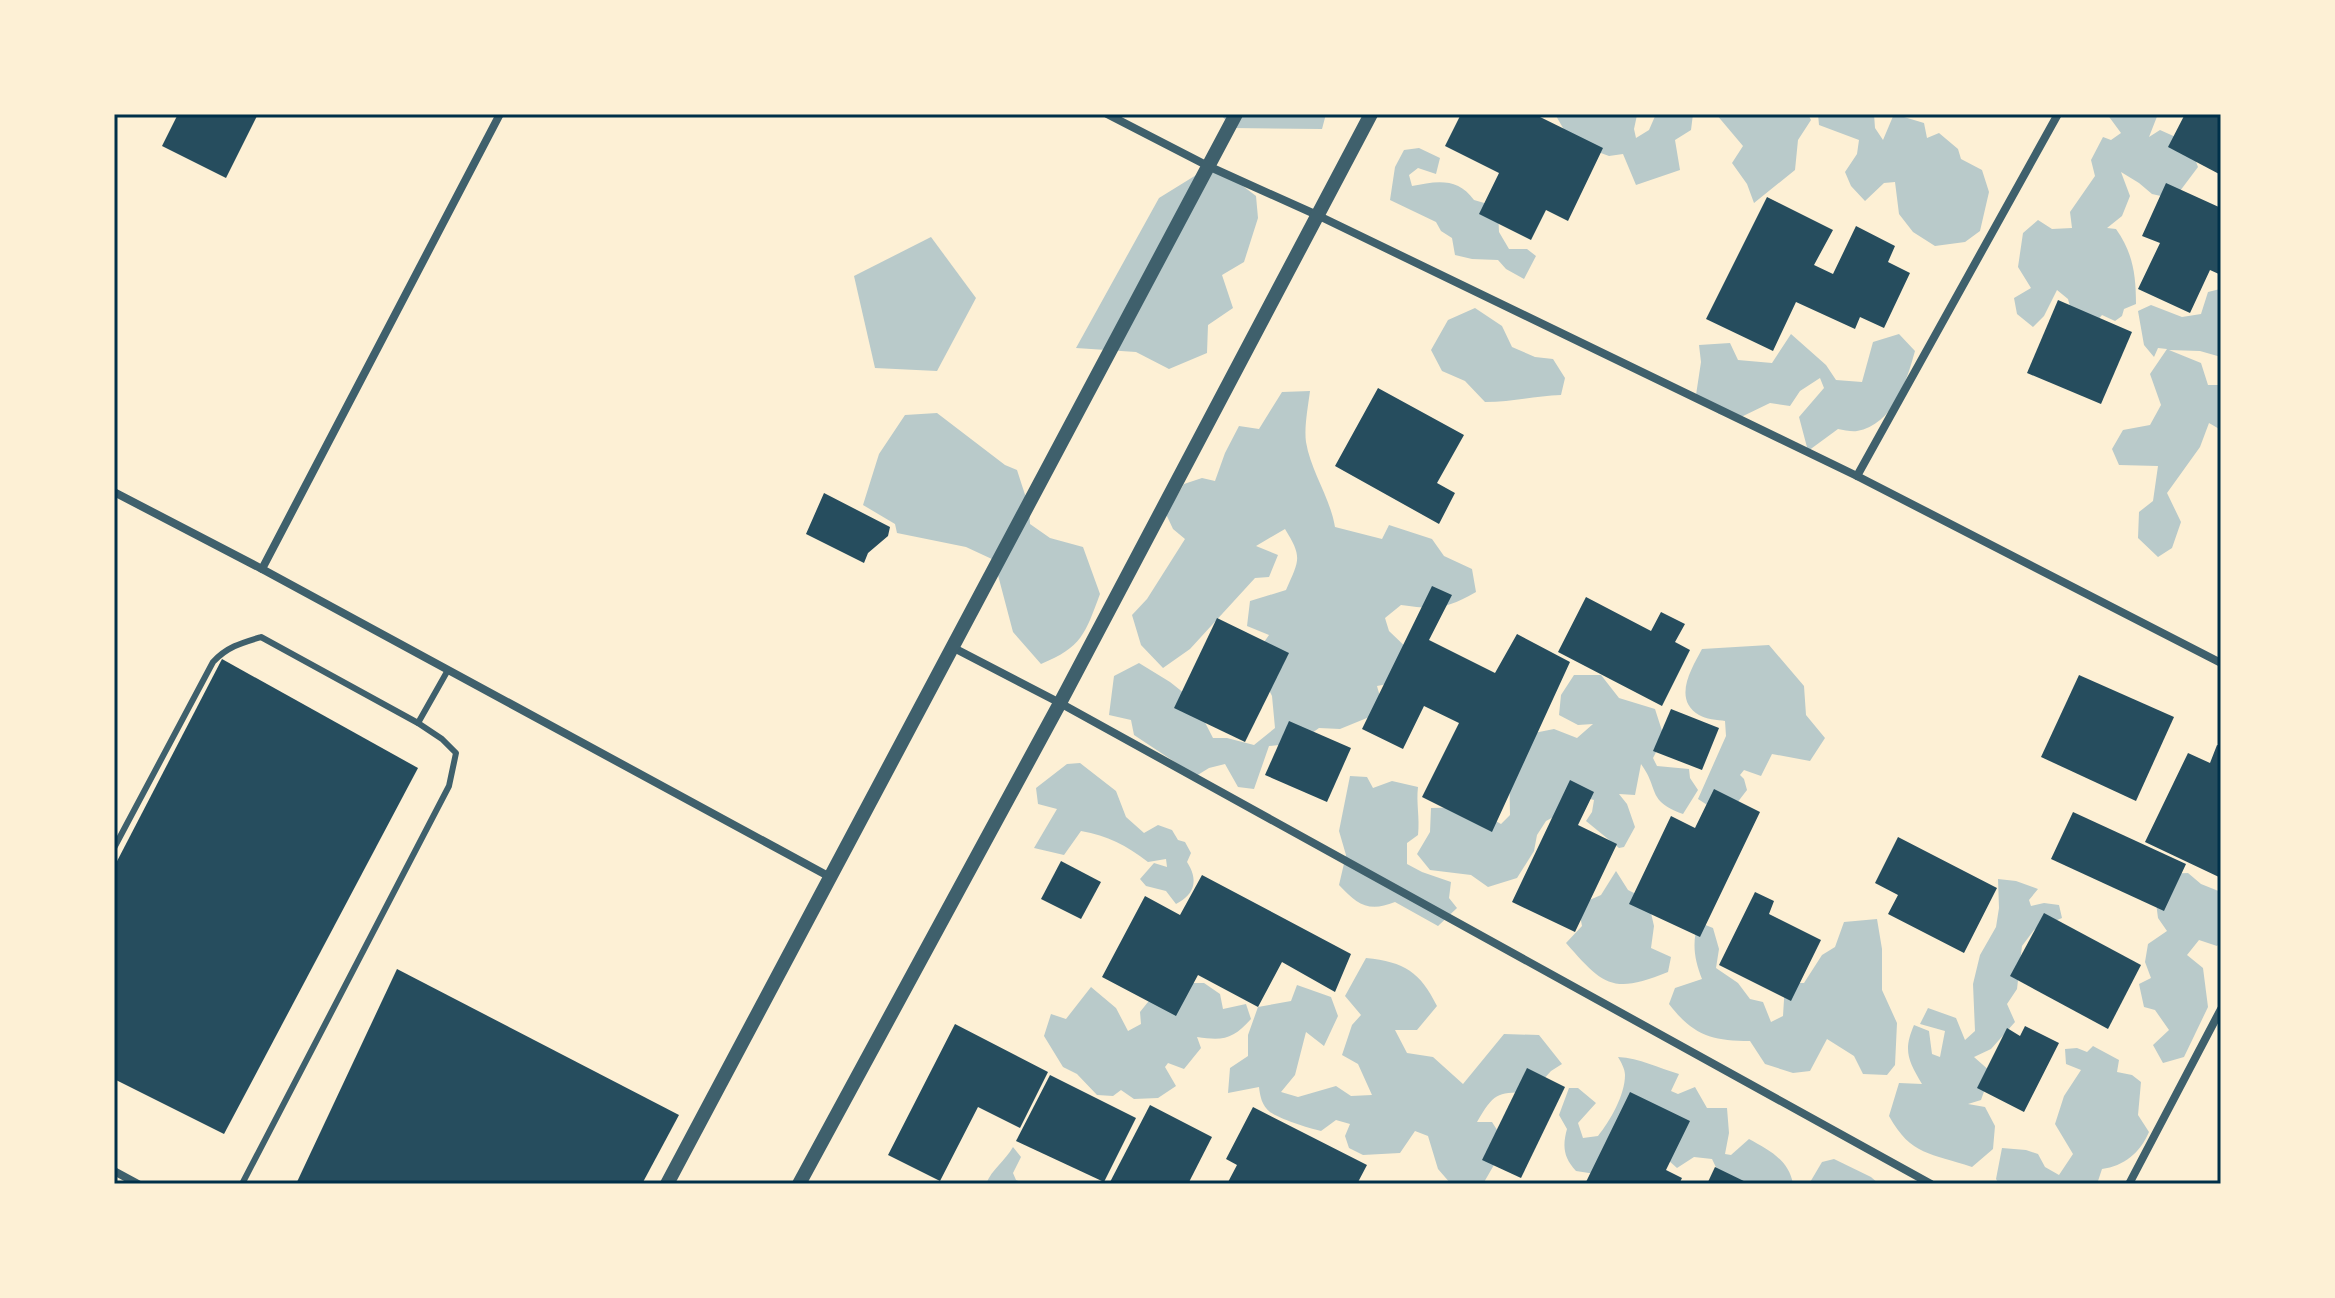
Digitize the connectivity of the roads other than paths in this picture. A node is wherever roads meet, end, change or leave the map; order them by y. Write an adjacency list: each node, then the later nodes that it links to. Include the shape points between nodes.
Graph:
1 (500, 114): 10 (street)
2 (1107, 114): 6 (street)
3 (1236, 114): 6 (street)
4 (1371, 114): 7 (street)
5 (2058, 114): 8 (street)
6 (1208, 166): 7 (street); 11 (street)
7 (1317, 215): 8 (street); 14 (street)
8 (1857, 476): 12 (street)
9 (114, 492): 10 (street)
10 (262, 569): 13 (street)
11 (952, 647): 14 (street); 17 (street)
12 (2221, 663)
13 (448, 670): 15 (lane); 17 (street)
14 (1060, 703): 23 (street); 24 (street)
15 (418, 723): 16 (lane, via 261,637 238,644 213,662); 21 (lane, via 456,753 449,786)
16 (114, 848)
17 (830, 877): 22 (street)
18 (2221, 1009): 25 (street)
19 (114, 1171): 20 (street)
20 (138, 1184)
21 (242, 1184)
22 (667, 1184)
23 (799, 1184)
24 (1931, 1184)
25 (2129, 1184)

